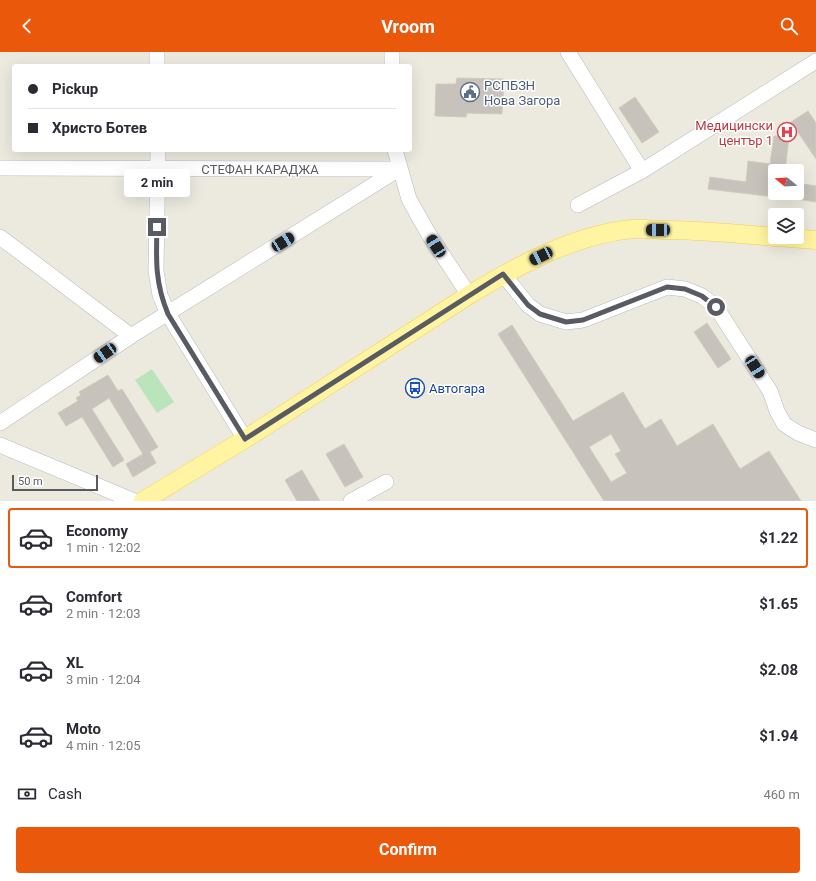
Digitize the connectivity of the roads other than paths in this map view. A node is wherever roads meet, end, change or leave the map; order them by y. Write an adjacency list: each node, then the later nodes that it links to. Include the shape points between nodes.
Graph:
1 (157, 52): 5 (street)
2 (392, 52): 6 (street)
3 (568, 52): 12 (street)
4 (816, 61): 12 (street)
5 (157, 64)
6 (392, 64)
7 (158, 152): 10 (street)
8 (395, 152): 11 (street)
9 (0, 168): 10 (street, СТЕФАН КАРАДЖА)
10 (158, 168): 11 (street, СТЕФАН КАРАДЖА); 18 (street, via 156,271 160,295)
11 (399, 169): 17 (street, via 412,206); 18 (street)
12 (642, 171): 13 (street)
13 (578, 205)
14 (768, 236): 16 (main road, via 698,230 632,229 554,249)
15 (0, 237): 19 (street)
16 (503, 274): 17 (main road); 22 (street, via 528,305 540,314 566,322 583,320 667,287 685,289 702,296 716,307 770,391 776,411 784,424 798,434)
17 (469, 295): 21 (main road)
18 (168, 314): 19 (street); 21 (street)
19 (131, 336): 20 (street)
20 (0, 423)
21 (245, 439): 26 (main road)
22 (816, 440)
23 (0, 445): 25 (street)
24 (386, 482): 27 (street)
25 (134, 501)
26 (143, 501)
27 (351, 501)

